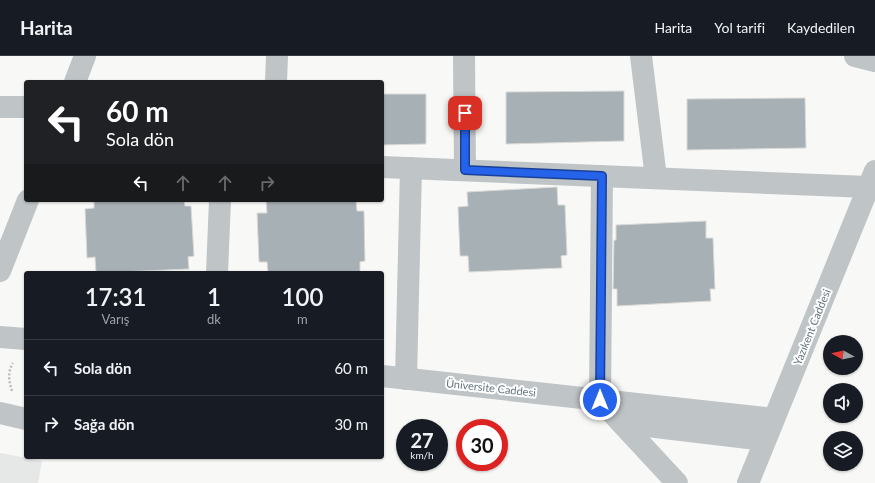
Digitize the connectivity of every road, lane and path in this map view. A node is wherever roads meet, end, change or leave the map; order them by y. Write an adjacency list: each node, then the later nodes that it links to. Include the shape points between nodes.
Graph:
1 (86, 56): 7 (street)
2 (277, 56): 8 (street)
3 (464, 56): 13 (street)
4 (641, 56): 15 (street)
5 (855, 56): 6 (street)
6 (875, 61)
7 (76, 80)
8 (276, 80)
9 (0, 107): 10 (street)
10 (24, 107)
11 (384, 167): 12 (street)
12 (411, 168): 13 (street); 26 (street)
13 (465, 170): 14 (street)
14 (602, 176): 15 (street); 28 (street)
15 (656, 178): 16 (street)
16 (871, 179): 31 (street, Yazıkent Caddesi)
17 (27, 202): 19 (street)
18 (220, 202): 21 (street)
19 (7, 237): 20 (street)
20 (0, 271)
21 (217, 271)
22 (0, 337): 23 (street)
23 (24, 339)
24 (15, 360): 27 (path, via 9,370)
25 (384, 376): 26 (street, Üniversite Caddesi)
26 (406, 379): 28 (street, Üniversite Caddesi)
27 (12, 392)
28 (600, 400): 31 (street, Üniversite Caddesi); 32 (street)
29 (0, 413): 30 (street)
30 (24, 419)
31 (774, 419): 33 (street, Yazıkent Caddesi)
32 (622, 423): 33 (street); 34 (street)
33 (765, 440): 35 (street, Yazıkent Caddesi)
34 (677, 483)
35 (748, 483)

